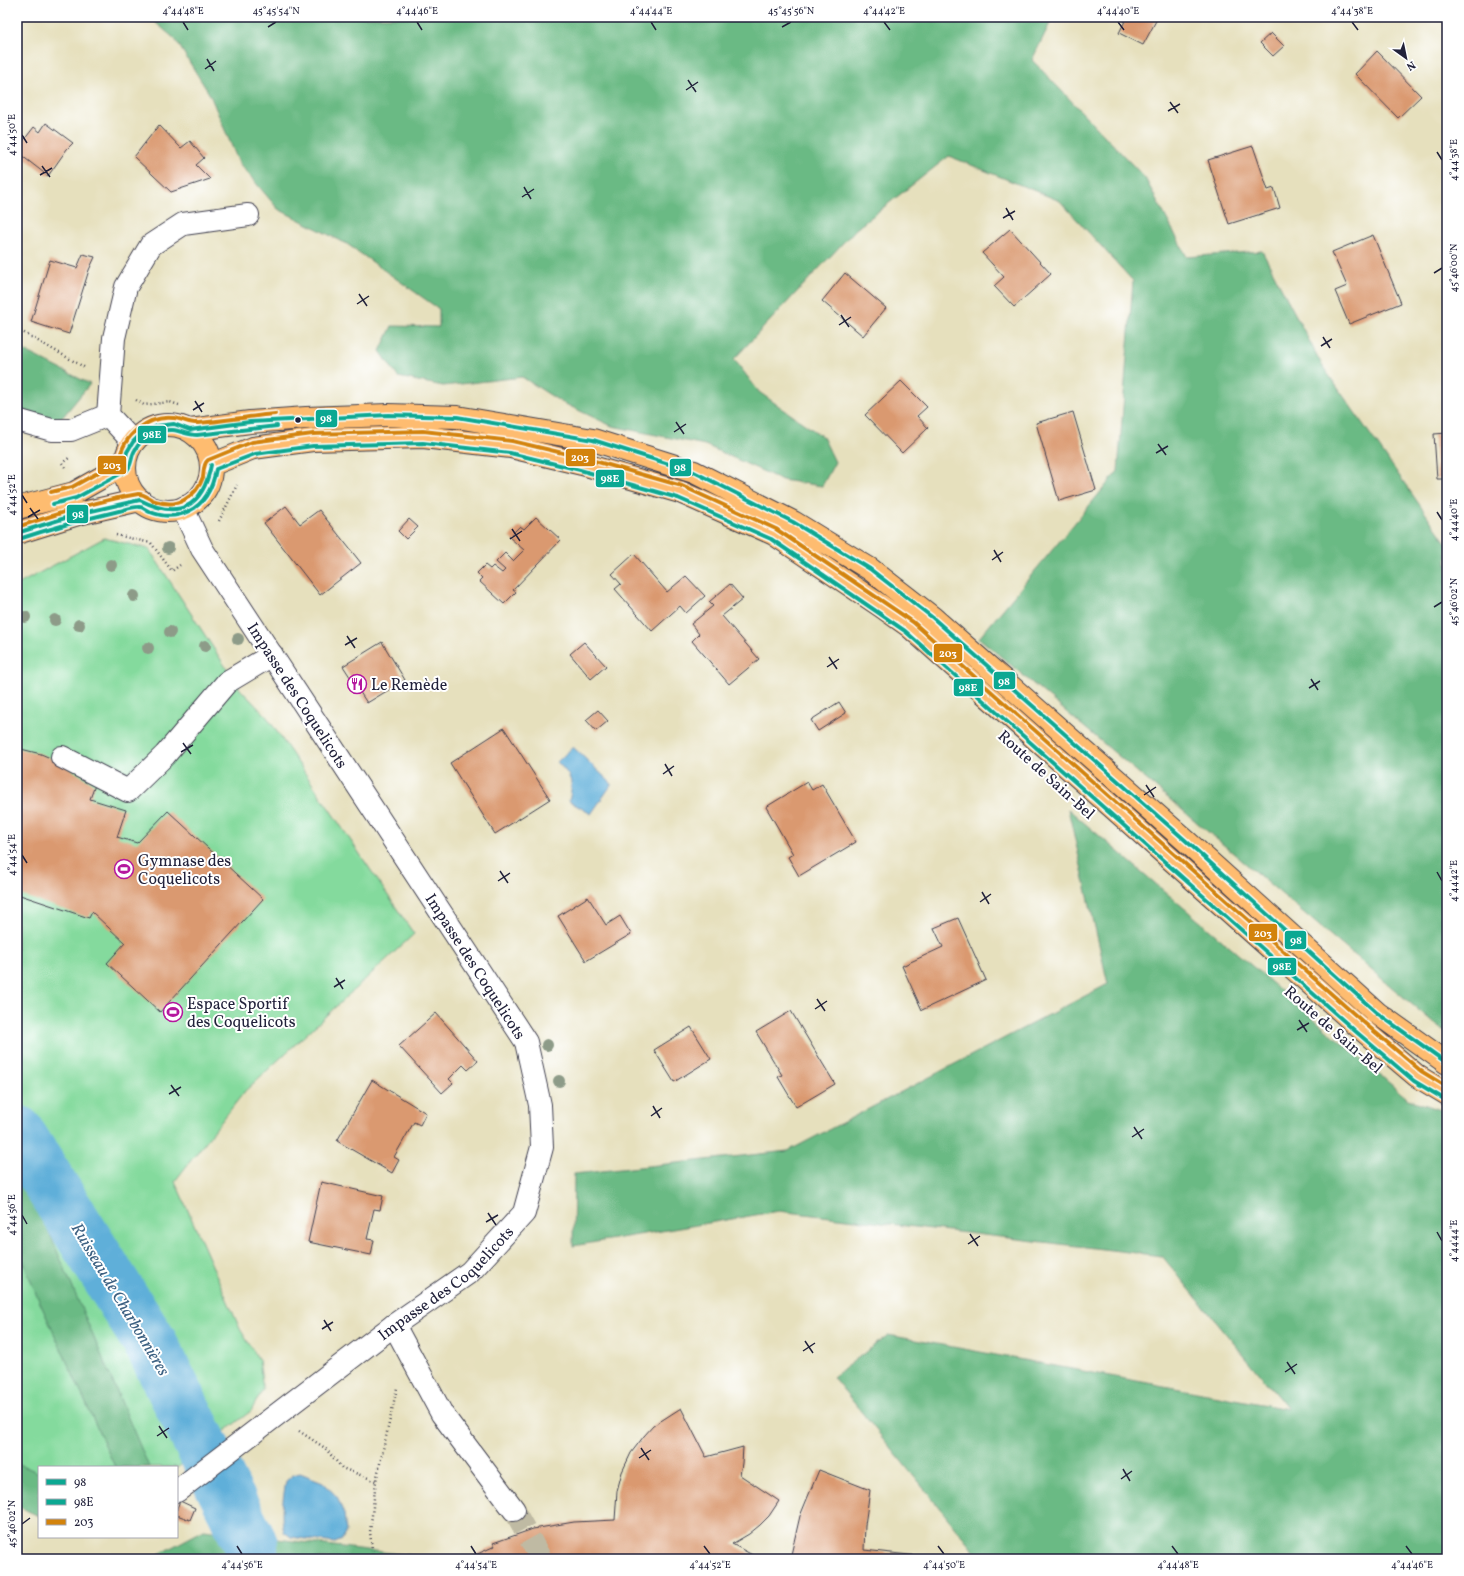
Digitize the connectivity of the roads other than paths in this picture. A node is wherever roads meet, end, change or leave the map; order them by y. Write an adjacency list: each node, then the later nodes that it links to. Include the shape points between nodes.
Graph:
1 (248, 215): 2 (street, via 183,224 151,245 126,287 114,338)
2 (108, 416): 3 (street, via 71,430 52,430); 5 (street)
3 (17, 420)
4 (190, 430): 5 (main road, via 174,424 157,426 142,433); 7 (main road, via 200,439); 14 (main road, via 250,422 388,414 457,417 593,440 694,472 793,522 870,569 933,618 1377,1013)
5 (133, 442): 6 (main road)
6 (124, 465): 8 (main road, via 128,485); 10 (main road, via 74,493)
7 (211, 465): 9 (main road, via 207,485 201,494); 15 (main road, Route de Sain-Bel, via 253,448 313,440 423,437 512,447 680,492 774,534 909,626 1358,1026 1417,1076)
8 (140, 500): 9 (main road, via 150,507 161,510); 11 (main road, via 78,514)
9 (185, 507): 12 (street, Impasse des Coquelicots, via 202,549)
10 (17, 508)
11 (17, 533)
12 (272, 655): 13 (street, via 228,682 165,755 128,791); 16 (street, Impasse des Coquelicots, via 526,1042 540,1106 542,1147 524,1213 470,1272)
13 (62, 756)
14 (1447, 1063)
15 (1447, 1094)
16 (394, 1325): 17 (street, Impasse des Coquelicots); 18 (street, via 442,1414)
17 (178, 1490)
18 (514, 1510)

